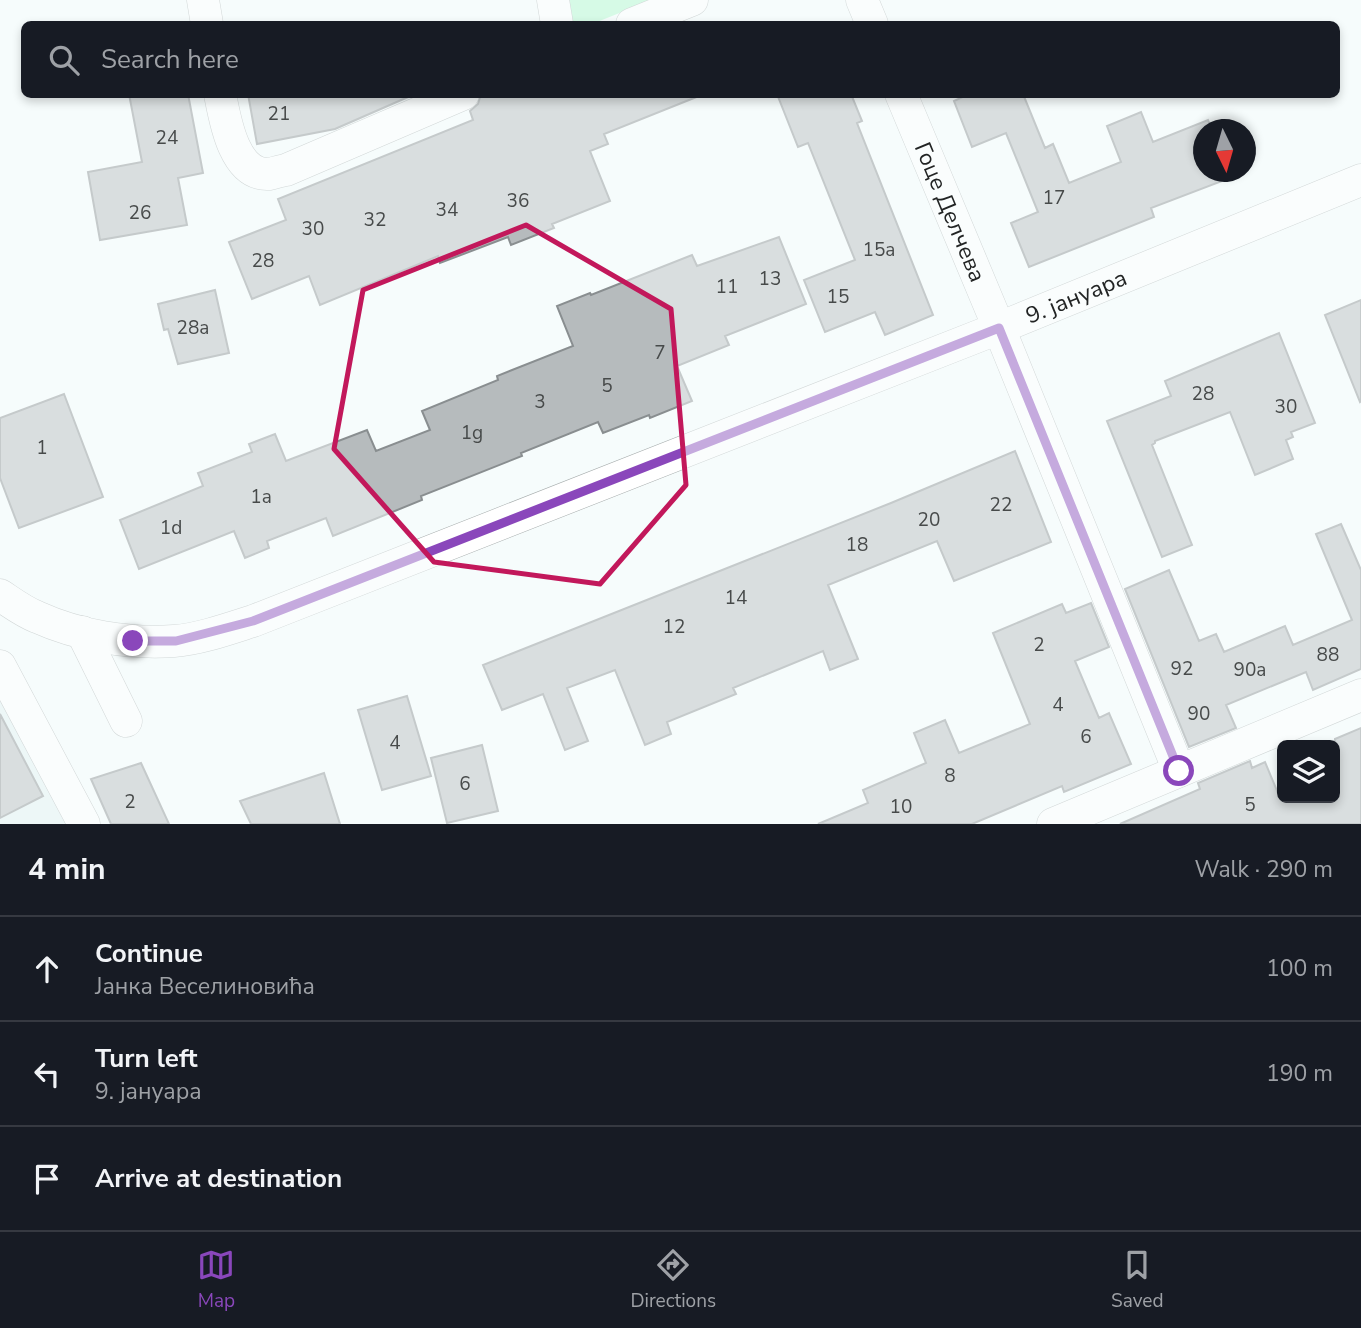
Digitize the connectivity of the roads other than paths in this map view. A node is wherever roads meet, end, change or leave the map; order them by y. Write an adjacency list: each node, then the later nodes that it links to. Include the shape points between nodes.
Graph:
1 (203, 0): 5 (street)
2 (553, 0): 6 (street)
3 (692, 0): 7 (street)
4 (862, 0): 8 (street)
5 (206, 21)
6 (556, 21)
7 (640, 21)
8 (871, 21)
9 (221, 98): 10 (street, via 236,150 256,172 268,174)
10 (454, 98)
11 (903, 98): 13 (street, Гоце Делчева)
12 (1361, 180): 13 (street, 9. јануара)
13 (999, 328): 15 (street, 9. јануара, via 253,621 176,641 133,641); 19 (street, Гоце Делчева)
14 (0, 595): 15 (street, 9. јануара, via 34,616)
15 (82, 632): 18 (street)
16 (0, 666): 20 (street)
17 (1361, 695): 19 (street)
18 (126, 721)
19 (1179, 771): 21 (street)
20 (84, 824)
21 (1053, 824)

